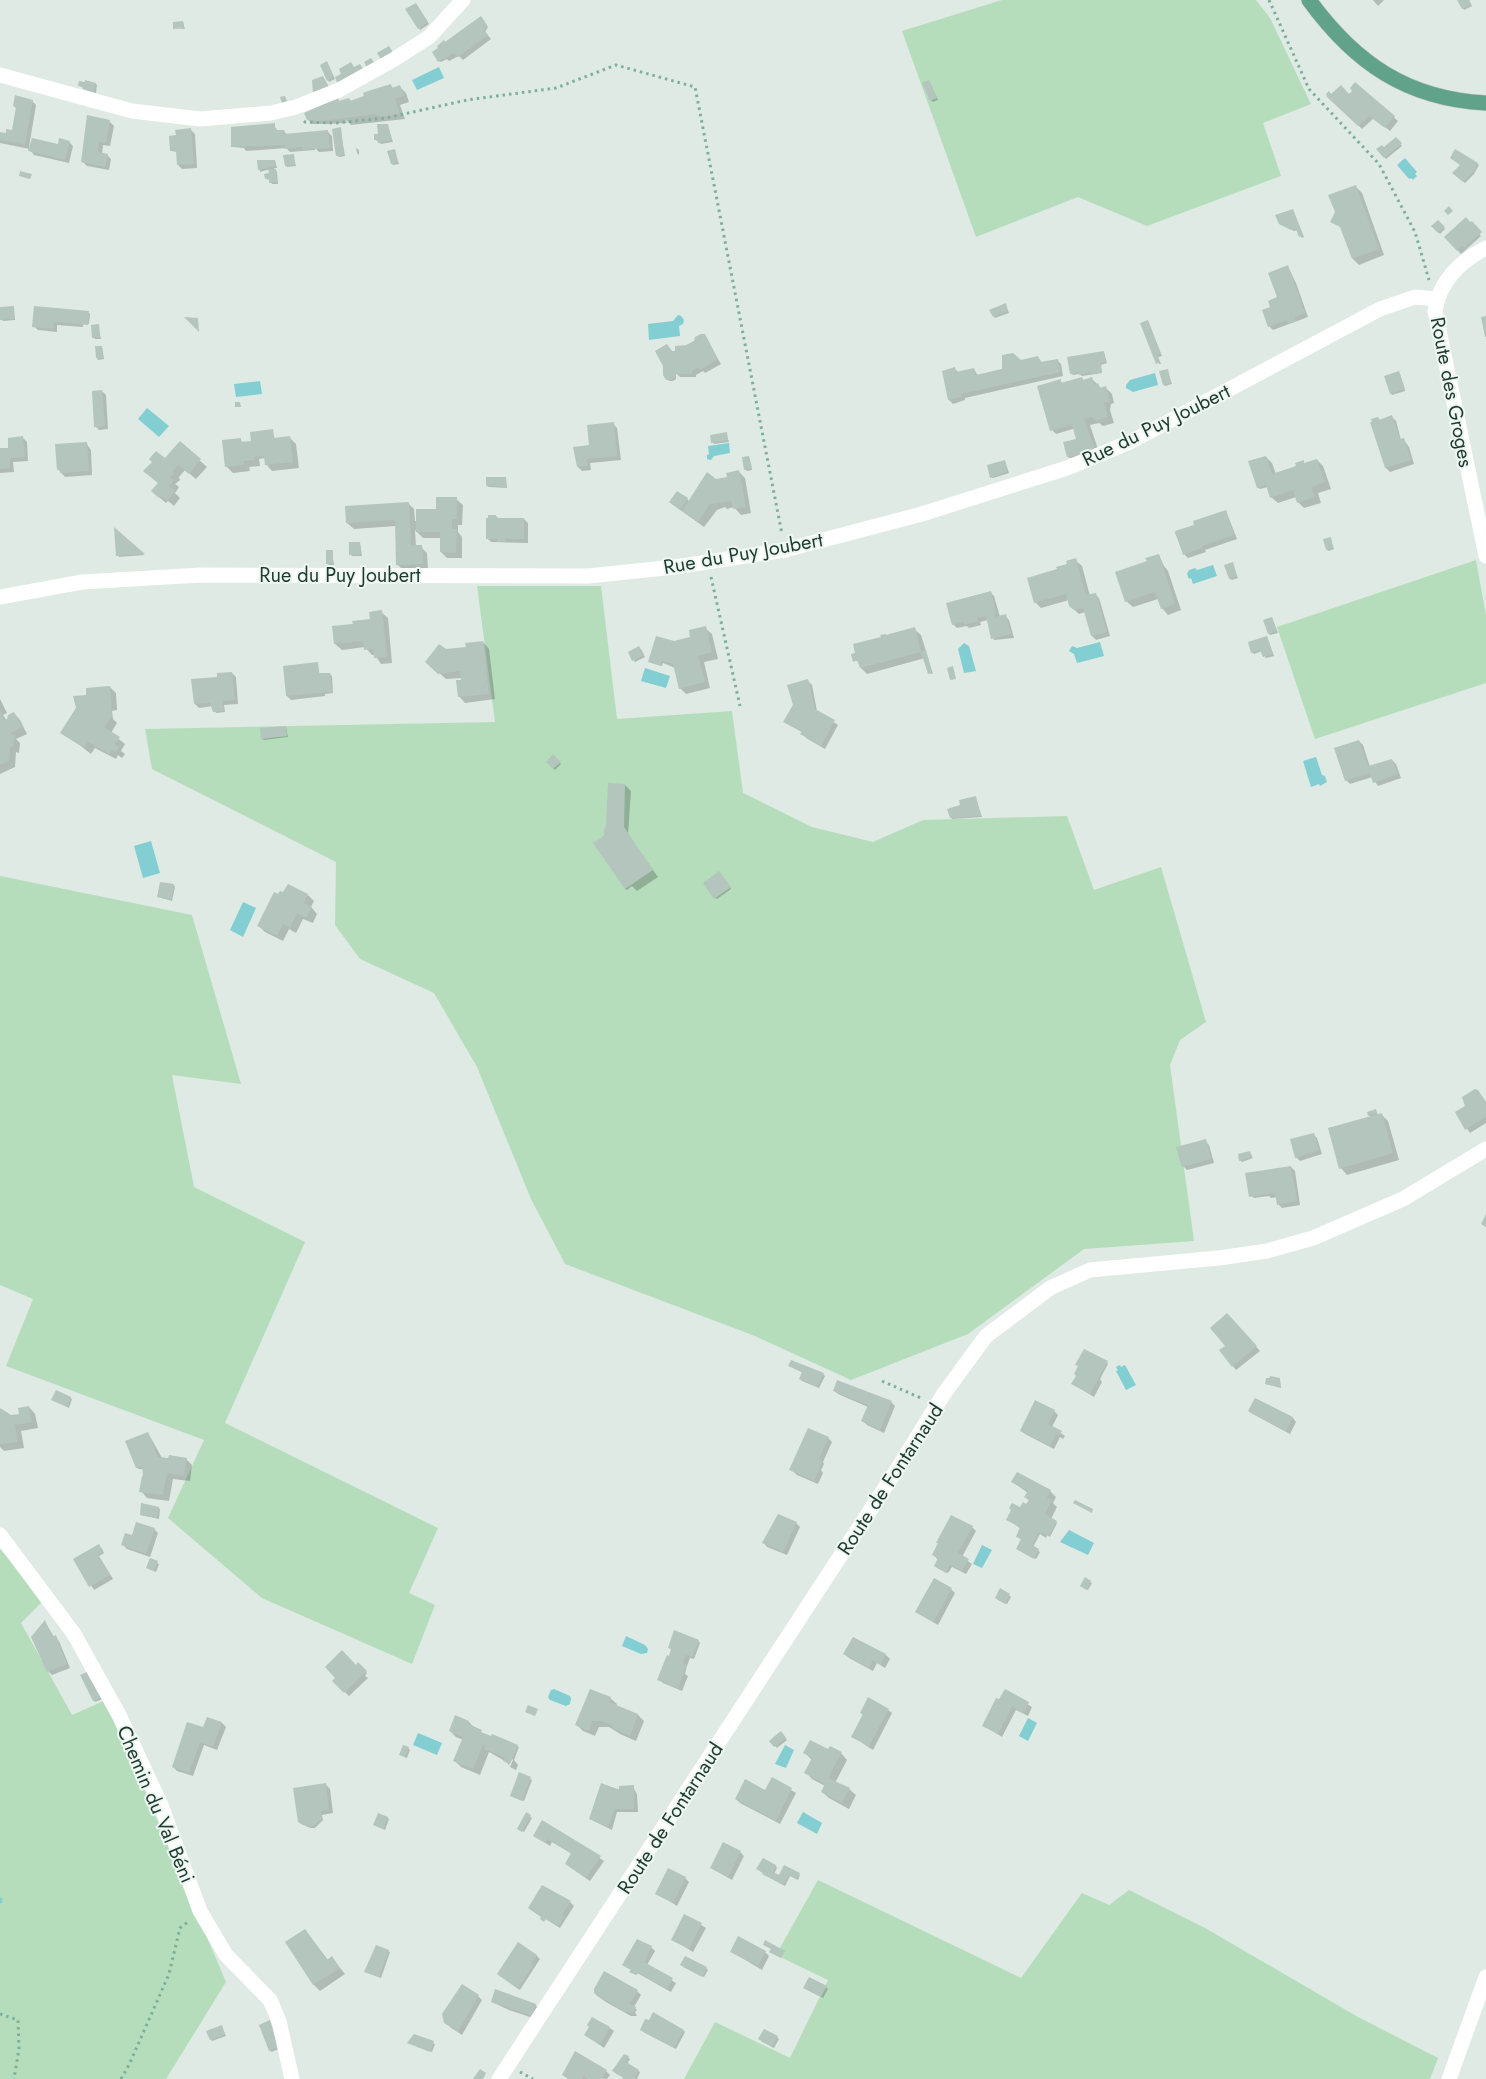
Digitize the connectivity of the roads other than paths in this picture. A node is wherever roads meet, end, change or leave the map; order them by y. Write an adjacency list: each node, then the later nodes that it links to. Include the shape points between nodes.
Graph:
1 (464, 0): 3 (street, via 429,36 393,60 339,90 271,113 200,119 132,111)
2 (1309, 0): 4 (main road, via 1340,38 1381,72 1436,96)
3 (0, 75)
4 (1486, 103)
5 (1486, 248): 6 (street, Route des Groges, via 1474,254 1452,274)
6 (1437, 299): 7 (street, Route des Groges, via 1437,323); 8 (street, Rue du Puy Joubert, via 1415,297 1380,309 1130,442 1067,468 922,514 785,550 588,576 201,575 82,582)
7 (1486, 556)
8 (0, 597)
9 (1486, 1149): 13 (street, Route de Fontarnaud, via 1403,1200 1313,1238 1267,1251 1090,1270 1050,1288 986,1336 937,1406)
10 (0, 1534): 12 (street, Chemin du Val Béni, via 74,1634 118,1715 161,1805 200,1911 226,1955 270,2000 279,2021)
11 (1486, 1977): 14 (street)
12 (292, 2079)
13 (499, 2079)
14 (1449, 2079)

